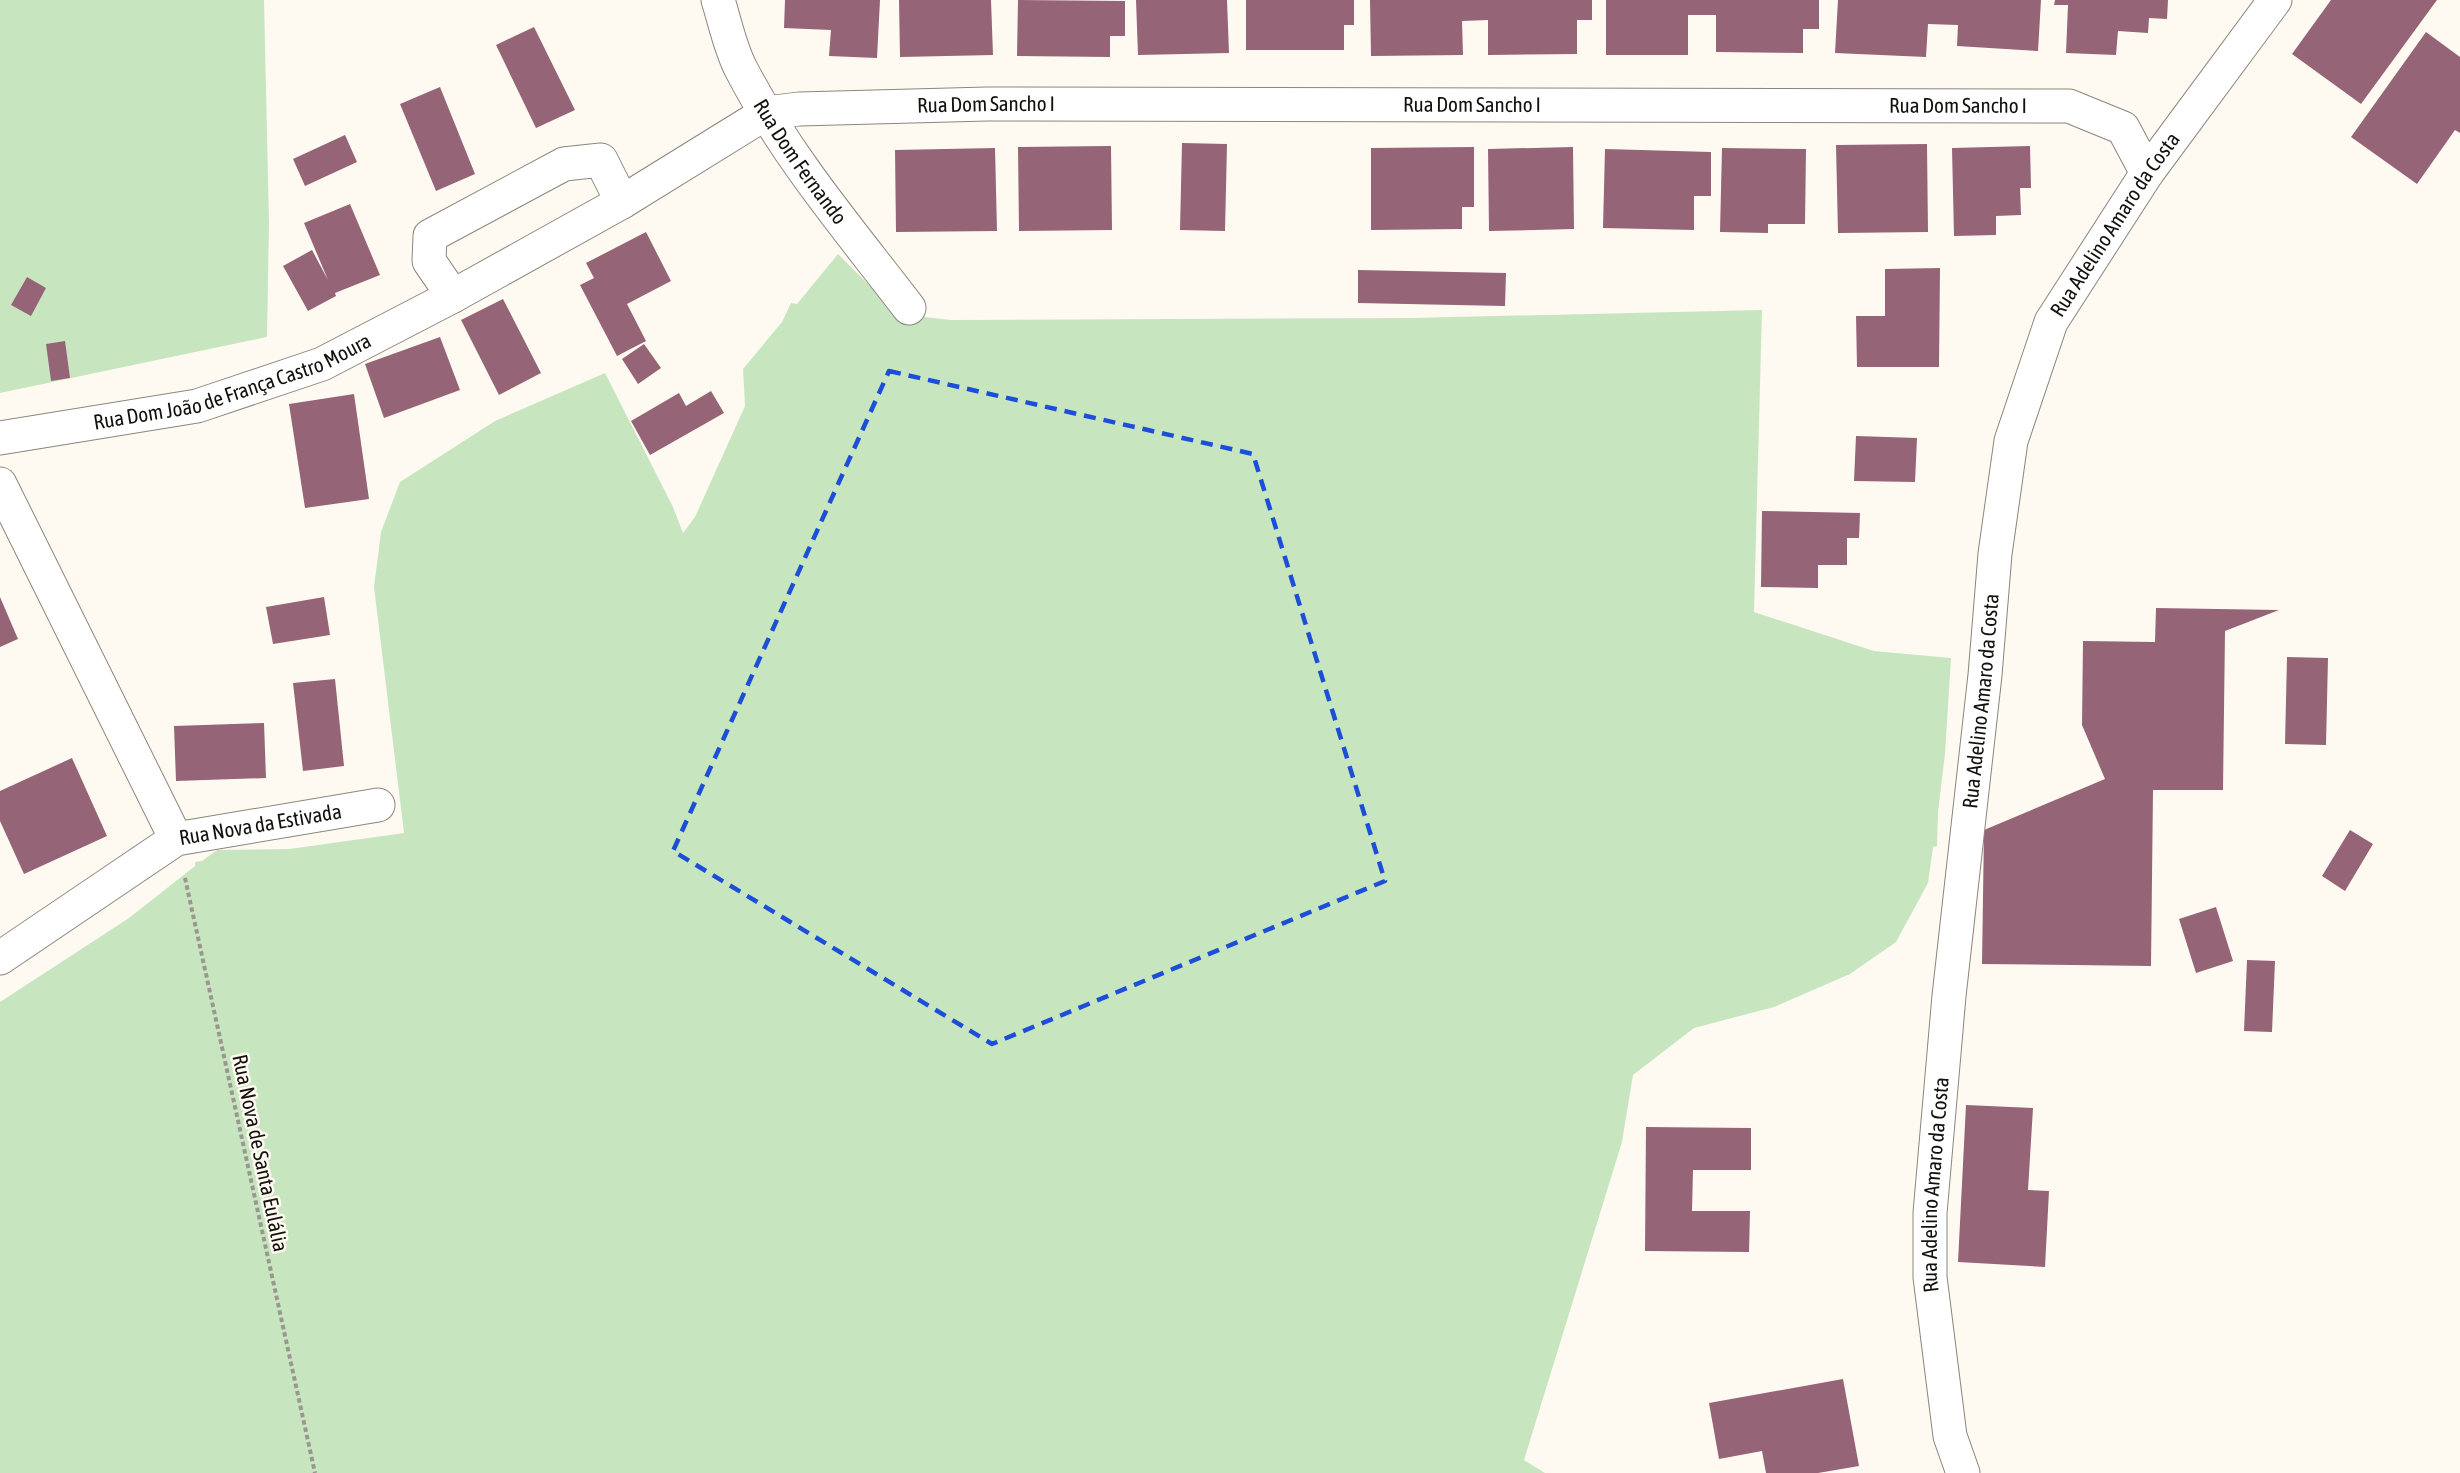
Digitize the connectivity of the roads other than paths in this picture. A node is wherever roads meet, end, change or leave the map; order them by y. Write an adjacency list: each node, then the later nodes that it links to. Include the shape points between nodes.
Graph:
1 (718, 0): 3 (street, Rua Dom Fernando, via 740,67)
2 (2275, 0): 4 (street, Rua Adelino Amaro da Costa)
3 (766, 113): 4 (street, Rua Dom Sancho I, via 987,104 2069,106 2123,128); 5 (street, Rua Dom João de França Castro Moura); 7 (street, Rua Dom Fernando, via 790,151)
4 (2147, 173): 13 (street, Rua Adelino Amaro da Costa, via 2051,322 2011,441 1995,554 1948,996 1930,1213 1930,1277 1950,1436)
5 (622, 202): 6 (street, Rua Dom João de França Castro Moura); 6 (street, via 601,160 564,164 430,236 429,261)
6 (453, 296): 8 (street, Rua Dom João de França Castro Moura, via 322,364 197,406)
7 (909, 309)
8 (0, 438)
9 (0, 484): 11 (street)
10 (378, 805): 11 (street, Rua Nova da Estivada)
11 (176, 839): 12 (street, Rua Nova da Estivada)
12 (0, 958)
13 (1963, 1473)

